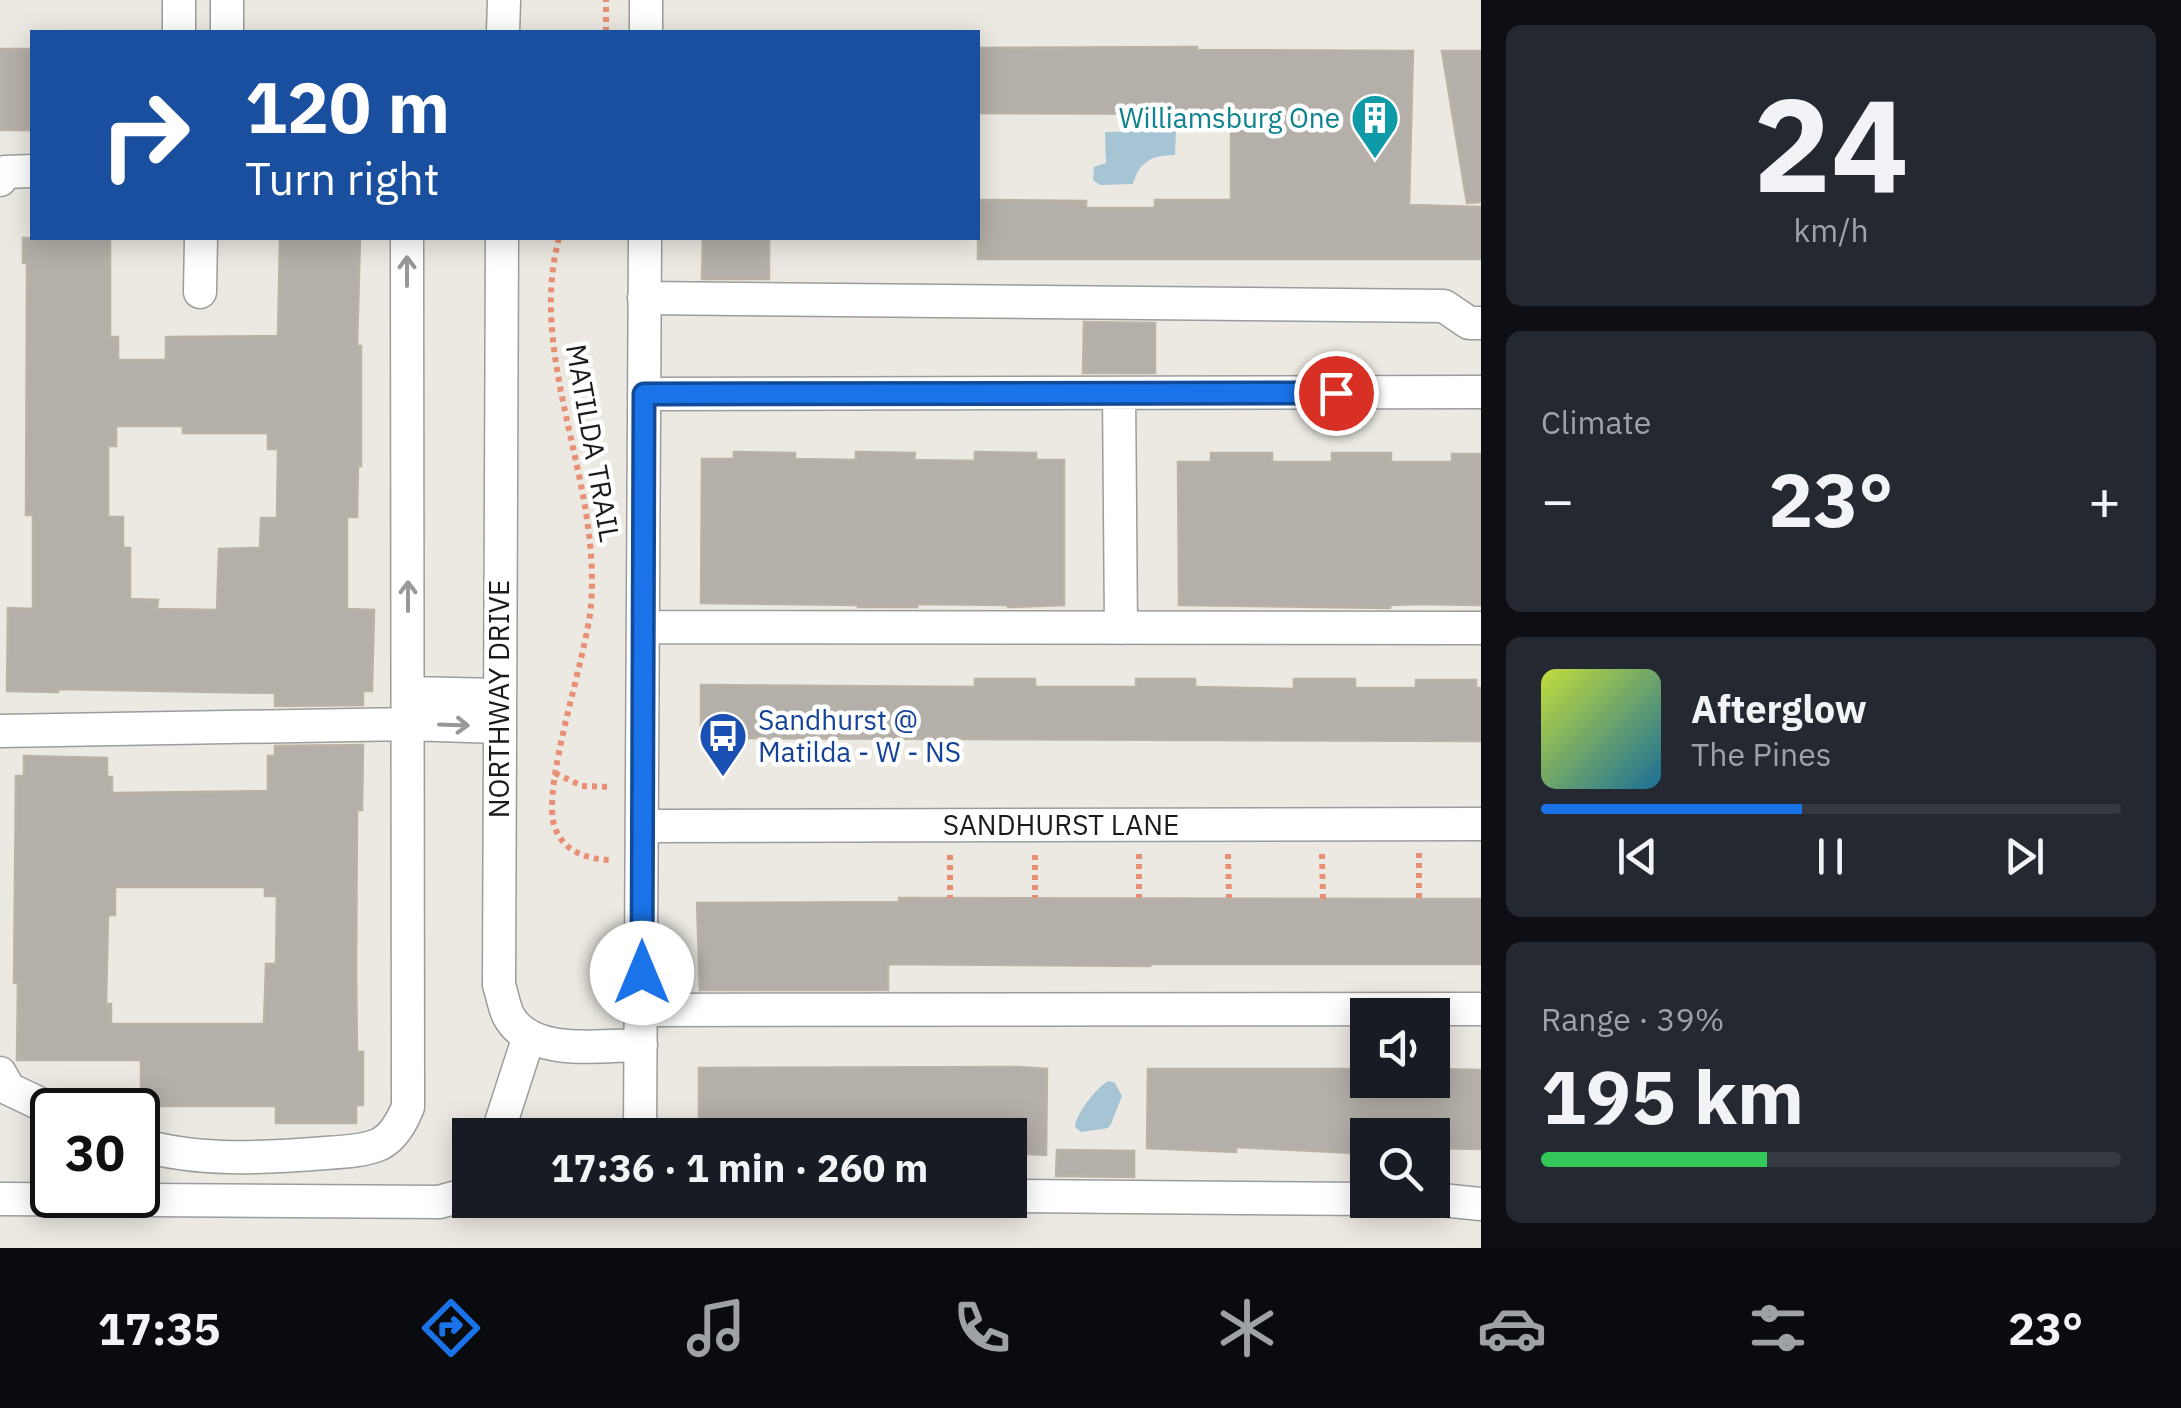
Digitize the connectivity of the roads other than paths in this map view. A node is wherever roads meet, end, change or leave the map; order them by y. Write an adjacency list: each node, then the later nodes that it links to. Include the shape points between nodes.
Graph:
1 (178, 0): 5 (street)
2 (227, 0): 6 (street)
3 (504, 0): 7 (street)
4 (646, 0): 8 (street)
5 (178, 30)
6 (227, 30)
7 (504, 30)
8 (646, 30)
9 (30, 171): 10 (street, via 5,172)
10 (0, 180)
11 (201, 240): 15 (street)
12 (407, 240): 24 (street, one-way to 12)
13 (502, 240): 25 (street, NORTHWAY DRIVE)
14 (645, 240): 16 (street)
15 (200, 292)
16 (644, 298): 17 (street, via 1444,306); 20 (street)
17 (1481, 323)
18 (1481, 392): 19 (street)
19 (1119, 393): 20 (street); 22 (street)
20 (644, 394): 21 (street)
21 (644, 627): 22 (street); 28 (street)
22 (1121, 628): 23 (street)
23 (1481, 628)
24 (409, 709): 25 (street); 26 (street); 37 (street, via 408,1107 398,1128 380,1144 284,1157)
25 (498, 711): 31 (street, NORTHWAY DRIVE, via 499,985 509,1017)
26 (0, 731)
27 (1481, 824): 28 (street, SANDHURST LANE)
28 (642, 826): 30 (street)
29 (1481, 1009): 30 (street)
30 (642, 1010): 32 (street)
31 (529, 1036): 32 (street, via 553,1045); 35 (street)
32 (641, 1046): 36 (street)
33 (0, 1073): 34 (street, via 9,1089)
34 (30, 1099)
35 (502, 1118)
36 (640, 1118)
37 (160, 1148)
38 (1027, 1196): 41 (street)
39 (452, 1198): 40 (street)
40 (0, 1199)
41 (1350, 1199)
42 (1450, 1201): 43 (street)
43 (1481, 1204)

